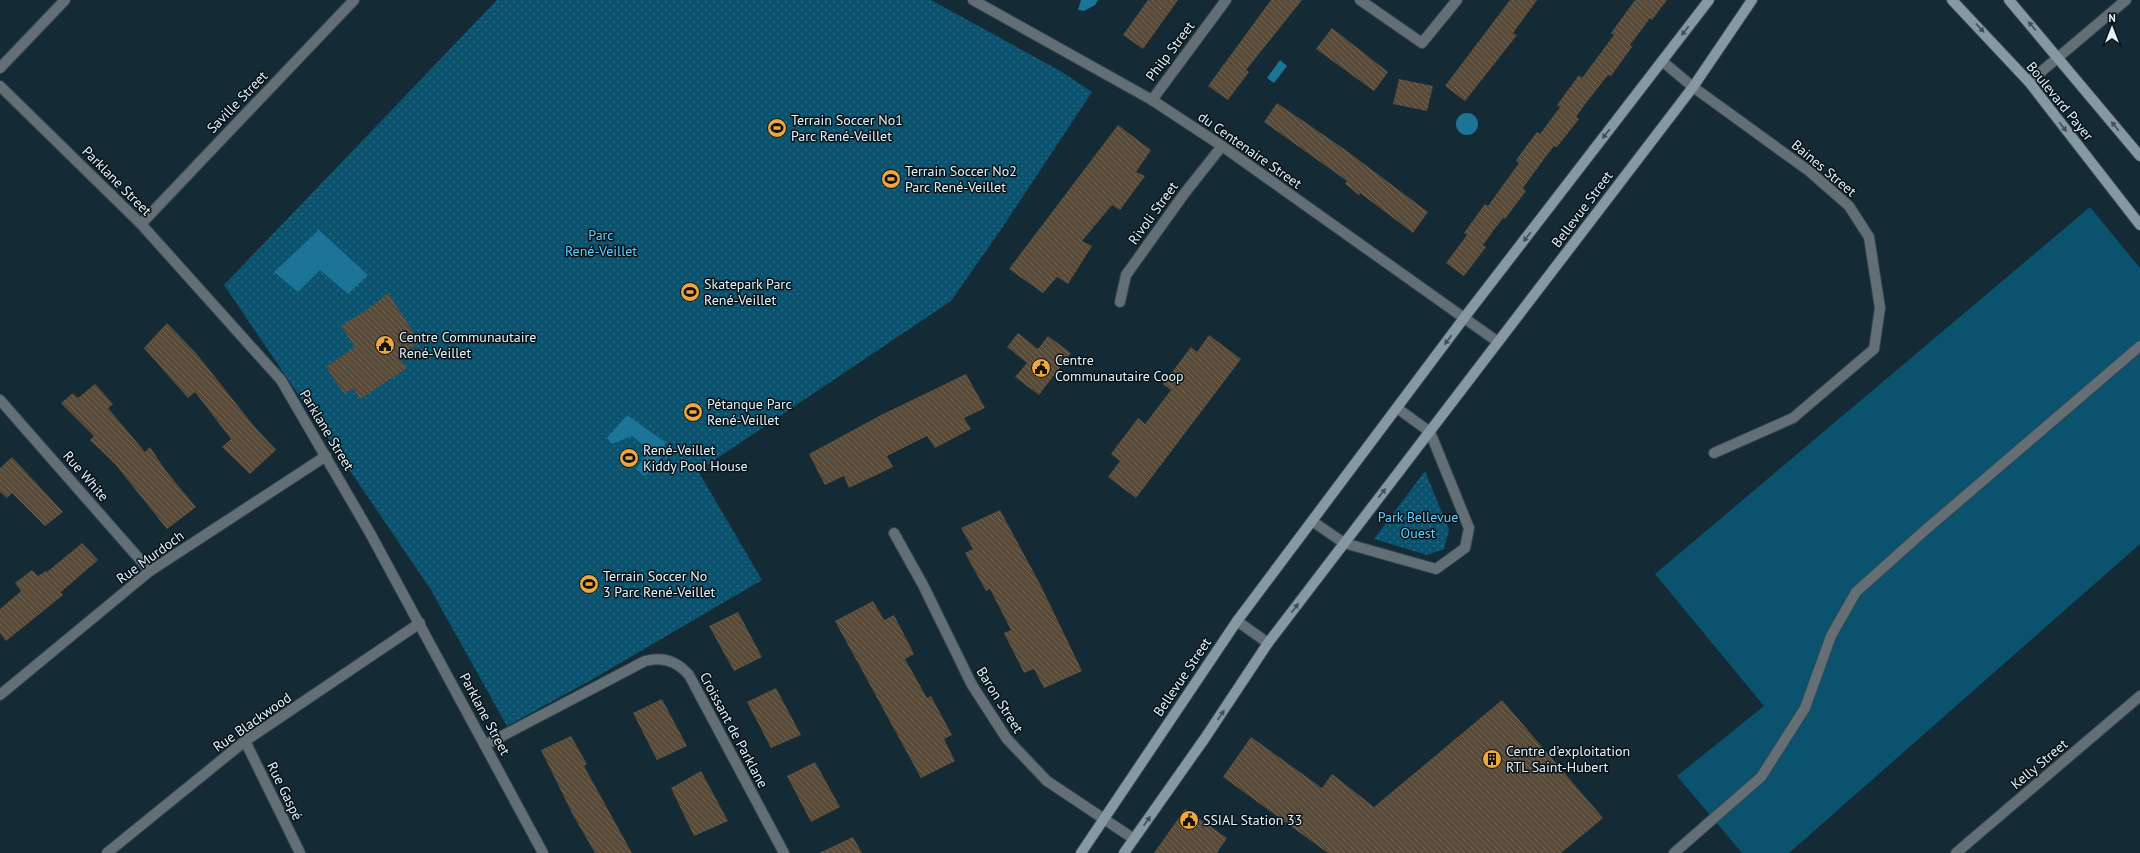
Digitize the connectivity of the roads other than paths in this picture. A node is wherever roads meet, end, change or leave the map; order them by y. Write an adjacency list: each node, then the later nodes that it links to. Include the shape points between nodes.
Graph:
1 (65, 0): 14 (street)
2 (354, 0): 21 (street, Saville Street)
3 (1226, 0): 18 (street, Philp Street)
4 (1360, 0): 5 (street, via 1422,43)
5 (1457, 0)
6 (1709, 0): 13 (street, Bellevue Street, one-way to 13)
7 (1752, 0): 17 (street, Bellevue Street)
8 (1952, 0): 15 (street, Boulevard Payer, one-way to 15)
9 (2009, 0): 12 (street, Boulevard Payer, one-way to 9)
10 (2126, 0): 12 (street)
11 (980, 2): 18 (street, du Centenaire Street)
12 (2059, 57): 15 (street); 20 (street, Boulevard Payer, one-way to 12)
13 (1662, 61): 17 (street, Baines Street); 24 (street, Bellevue Street, one-way to 24)
14 (0, 68)
15 (2028, 82): 22 (street, Boulevard Payer, one-way to 22)
16 (0, 86): 21 (street, Parklane Street)
17 (1693, 87): 25 (street, Bellevue Street); 30 (street, Baines Street, via 1810,171 1849,206 1869,237 1880,308 1874,349 1792,418)
18 (1152, 100): 19 (street, du Centenaire Street)
19 (1222, 146): 23 (street, Rivoli Street, via 1126,275); 24 (street, du Centenaire Street)
20 (2140, 156)
21 (141, 224): 31 (street, Parklane Street, via 281,380)
22 (2140, 225)
23 (1120, 302)
24 (1464, 318): 25 (street, du Centenaire Street); 28 (street, Bellevue Street, one-way to 28)
25 (1498, 342): 29 (street, Bellevue Street)
26 (2140, 346): 51 (street, via 1856,592 1831,636 1805,708 1761,777)
27 (0, 400): 35 (street, Rue White)
28 (1397, 408): 29 (street); 32 (street, Bellevue Street)
29 (1430, 432): 34 (street, Bellevue Street, one-way to 29); 34 (street, via 1469,528 1465,548 1436,569)
30 (1714, 453)
31 (326, 456): 35 (street, Rue Murdoch); 37 (street, Parklane Street)
32 (1312, 521): 34 (street); 36 (street, Bellevue Street)
33 (894, 532): 43 (street, Baron Street, via 972,685 1007,739 1047,781)
34 (1344, 543): 38 (street, Bellevue Street, one-way to 34)
35 (150, 571): 39 (street, Rue Murdoch)
36 (1237, 621): 38 (street); 43 (street, Bellevue Street)
37 (420, 623): 41 (street, Rue Blackwood); 42 (street, Parklane Street)
38 (1268, 643): 44 (street, Bellevue Street, one-way to 38)
39 (0, 695)
40 (2140, 696): 52 (street, Kelly Street)
41 (245, 741): 45 (street, Rue Blackwood); 46 (street, Rue Gaspé)
42 (485, 745): 47 (street, Parklane Street); 48 (street, Croissant de Parklane, via 645,661 658,658 671,661 688,674)
43 (1103, 819): 44 (street, Baron Street); 49 (street, Bellevue Street)
44 (1134, 839): 50 (street, Bellevue Street)
45 (107, 853)
46 (300, 853)
47 (543, 853)
48 (784, 853)
49 (1081, 853)
50 (1124, 853)
51 (1674, 853)
52 (1956, 853)

